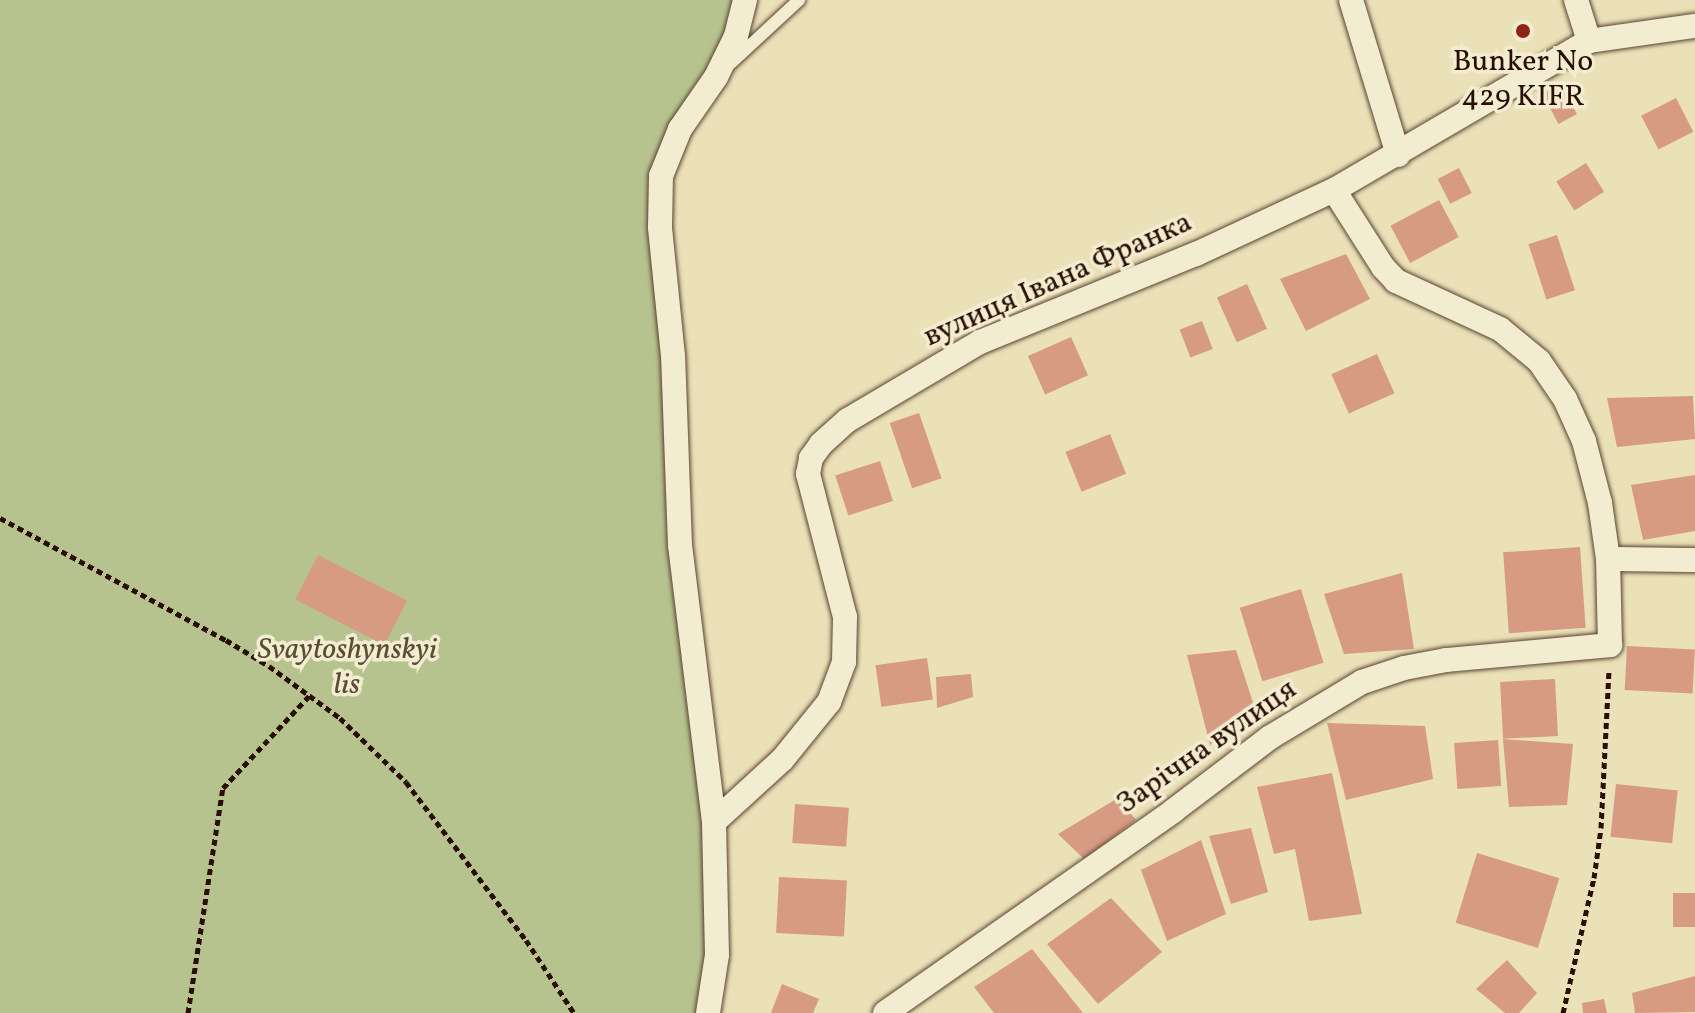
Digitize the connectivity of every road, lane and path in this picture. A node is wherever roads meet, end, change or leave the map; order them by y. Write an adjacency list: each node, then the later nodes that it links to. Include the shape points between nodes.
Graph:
1 (745, 0): 7 (street, via 736,36)
2 (799, 0): 7 (lane)
3 (1351, 0): 8 (street)
4 (1576, 0): 6 (street)
5 (1695, 26): 6 (street)
6 (1589, 41): 8 (street, вулиця Івана Франка)
7 (716, 77): 15 (street, via 680,129 661,176 660,227 673,356 680,545)
8 (1398, 155): 9 (street, вулиця Івана Франка)
9 (1334, 190): 11 (street, via 1396,281 1500,329 1546,370 1584,441); 15 (street, вулиця Івана Франка, via 1196,254 980,342 848,420 821,444 808,474 845,617 844,662 829,702 792,748)
10 (0, 518): 14 (path, via 226,640)
11 (1608, 559): 12 (street); 13 (street)
12 (1695, 560)
13 (1610, 645): 19 (street, Зарічна вулиця, via 1446,660 1362,682 1269,738); 20 (path, via 1601,828)
14 (310, 695): 16 (path, via 223,788); 17 (path, via 406,782 526,940)
15 (714, 822): 18 (street, via 717,955)
16 (188, 1013)
17 (574, 1013)
18 (708, 1013)
19 (885, 1013)
20 (1563, 1013)

